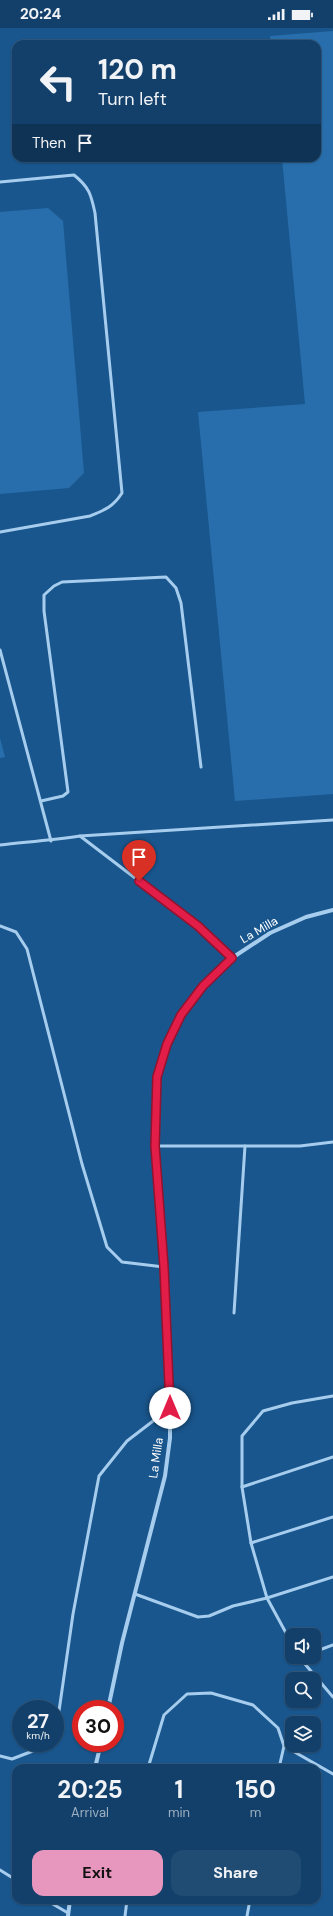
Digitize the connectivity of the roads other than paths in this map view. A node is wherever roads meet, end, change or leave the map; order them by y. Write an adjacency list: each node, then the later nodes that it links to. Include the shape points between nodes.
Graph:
1 (0, 182): 2 (lane, via 74,175 85,183 92,196 122,493 115,504 90,516)
2 (0, 532)
3 (0, 650): 5 (lane)
4 (201, 767): 5 (lane, via 181,603 176,588 166,577 62,582 44,595 44,611 68,792 63,796)
5 (41, 801): 8 (lane)
6 (333, 820): 7 (lane)
7 (80, 836): 8 (lane); 12 (lane, via 198,926)
8 (51, 841): 9 (lane)
9 (0, 845)
10 (333, 910): 12 (street, La Milla, via 306,917 270,933)
11 (0, 926): 16 (lane, via 16,932 27,949 82,1164 107,1247 122,1262)
12 (232, 958): 14 (street, La Milla, via 203,986 181,1015 167,1044 157,1077)
13 (333, 1142): 15 (lane, via 300,1146)
14 (155, 1146): 15 (lane); 16 (street, La Milla)
15 (245, 1146): 17 (lane)
16 (164, 1267): 19 (street, La Milla)
17 (234, 1313)
18 (333, 1396): 21 (lane, via 263,1411 242,1436)
19 (170, 1408): 25 (street, La Milla, via 170,1438 165,1476); 32 (lane, via 127,1441 99,1476 73,1614)
20 (333, 1457): 21 (lane)
21 (242, 1487): 23 (lane)
22 (333, 1517): 23 (lane)
23 (252, 1543): 26 (lane)
24 (333, 1577): 26 (lane)
25 (135, 1594): 26 (lane, via 198,1617); 33 (street, La Milla)
26 (267, 1598): 27 (lane)
27 (285, 1631)
28 (333, 1645): 29 (lane)
29 (321, 1649)
30 (305, 1664): 31 (lane)
31 (333, 1697)
32 (61, 1700)
33 (110, 1700)
34 (284, 1746): 39 (lane, via 278,1728 252,1706 211,1693 187,1694 164,1715); 40 (lane); 41 (lane)
35 (30, 1752): 37 (lane, via 12,1759)
36 (99, 1752): 38 (street)
37 (0, 1756)
38 (96, 1764)
39 (149, 1764)
40 (280, 1764)
41 (316, 1764)
42 (321, 1767): 43 (lane)
43 (333, 1774)
44 (0, 1870): 45 (lane)
45 (12, 1878)
46 (52, 1904): 50 (lane)
47 (69, 1904): 50 (street)
48 (126, 1904): 51 (lane)
49 (249, 1904): 52 (lane)
50 (68, 1914)
51 (125, 1916)
52 (247, 1916)

